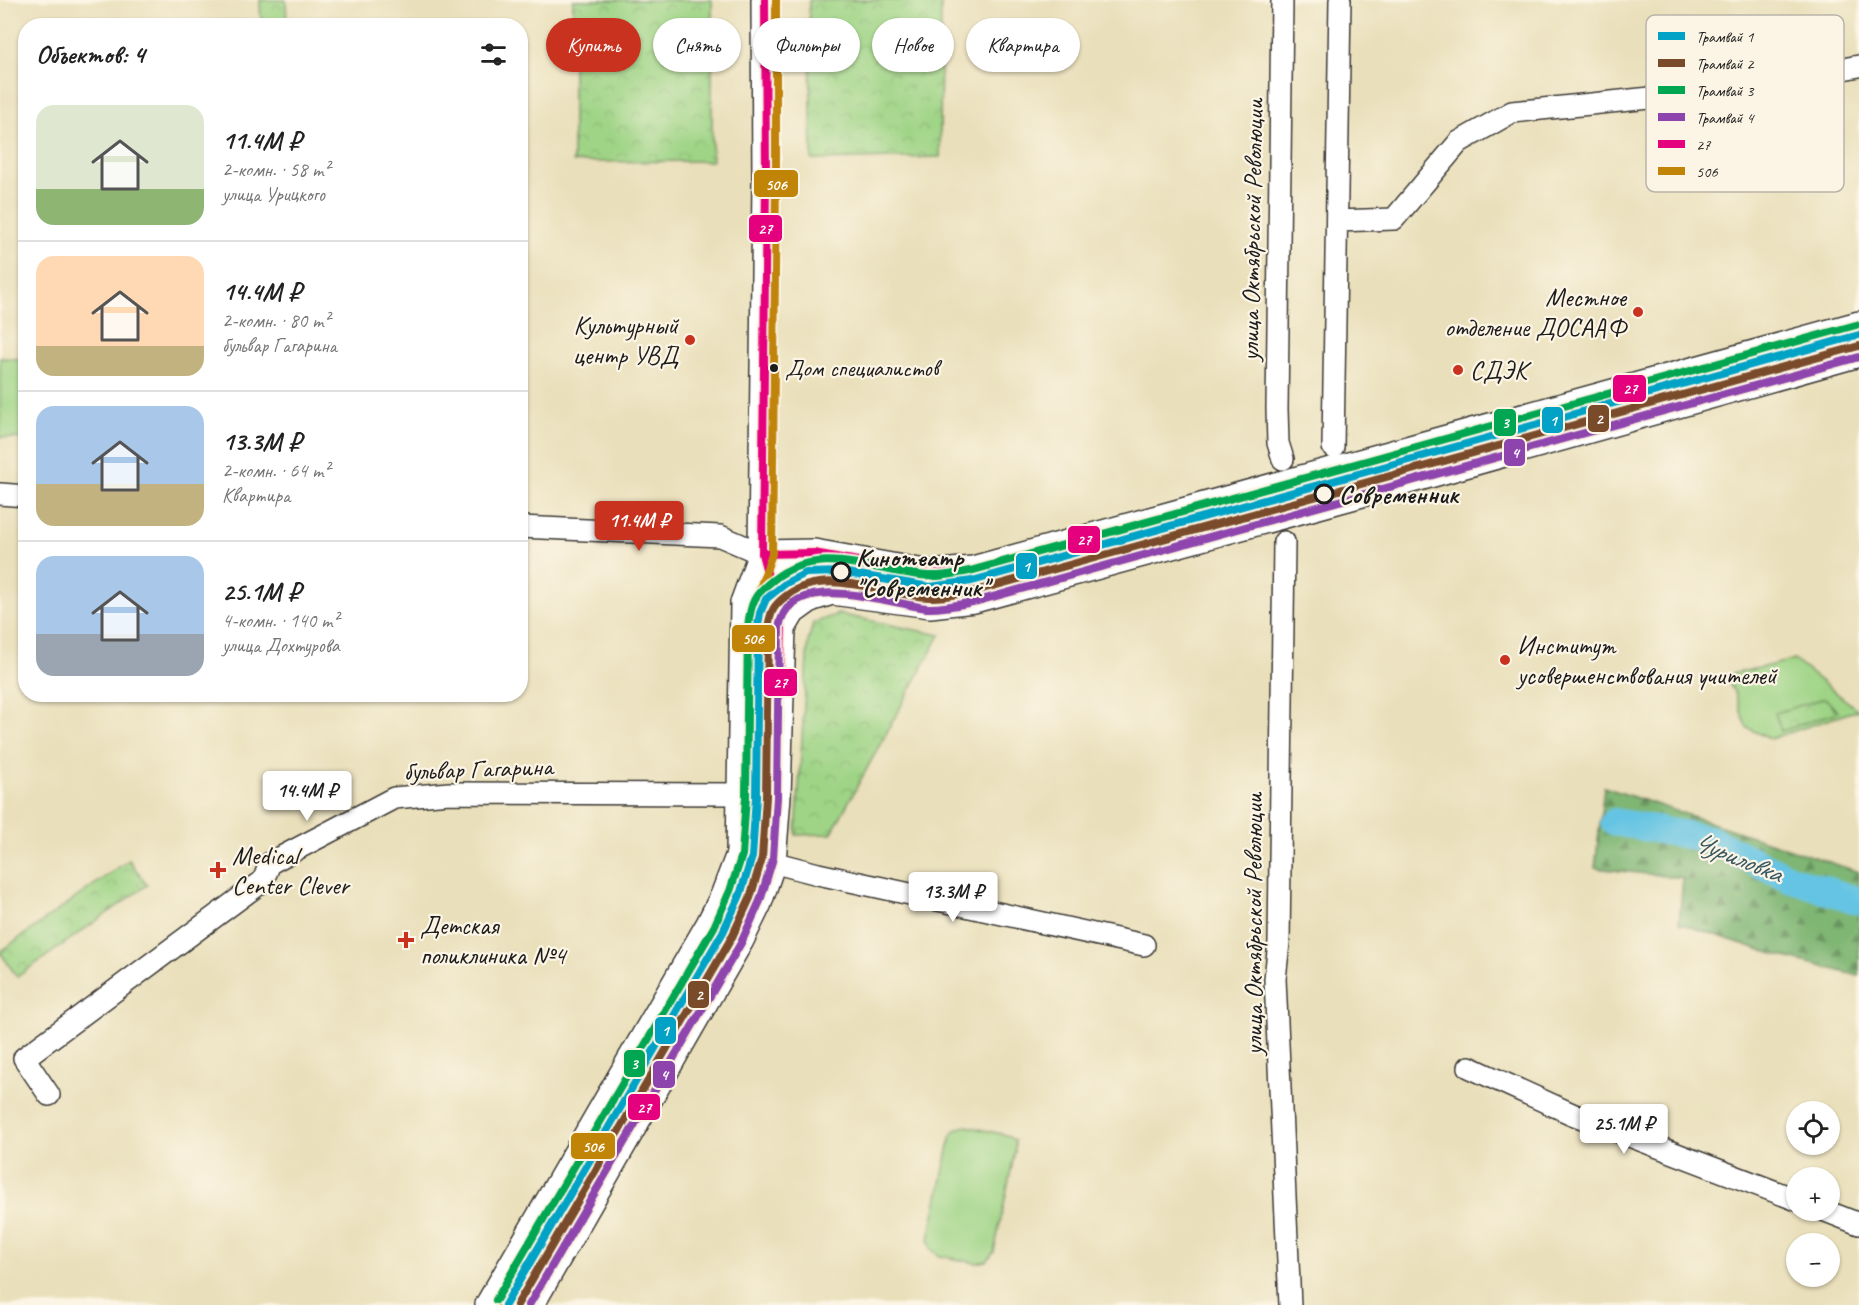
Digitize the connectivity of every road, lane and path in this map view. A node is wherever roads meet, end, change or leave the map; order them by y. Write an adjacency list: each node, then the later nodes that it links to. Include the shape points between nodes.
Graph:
1 (765, 0): 18 (main road)
2 (1282, 0): 13 (street, улица Октябрьской Революции, via 1277,409 1278,443)
3 (1340, 0): 7 (street)
4 (1859, 66): 5 (street)
5 (1844, 69)
6 (1646, 98): 7 (street, via 1512,112 1459,142 1394,219)
7 (1337, 221): 12 (street)
8 (1859, 325): 10 (main road)
9 (1859, 353): 11 (main road)
10 (1716, 365): 11 (street); 18 (main road, via 973,570 930,574 814,553)
11 (1728, 390): 19 (main road, via 974,599 930,603)
12 (1333, 447)
13 (1283, 459)
14 (0, 494): 15 (street)
15 (18, 495)
16 (528, 527): 18 (street, via 720,536)
17 (1284, 542): 31 (street, улица Октябрьской Революции, via 1279,942 1275,979)
18 (762, 554): 19 (main road, via 798,578); 20 (main road); 21 (main road, via 744,603)
19 (832, 591): 20 (main road, via 810,597 792,610)
20 (782, 628): 22 (main road)
21 (742, 794): 25 (street, бульвар Гагарина, via 449,793 394,798 270,862 263,881 24,1058); 29 (main road, via 740,854 724,896)
22 (772, 862): 23 (street); 30 (main road, via 740,940)
23 (1144, 945)
24 (1468, 1067): 26 (street, via 1572,1114)
25 (49, 1095)
26 (1786, 1196)
27 (1840, 1217): 28 (street)
28 (1859, 1224)
29 (489, 1305)
30 (530, 1305)
31 (1290, 1305)

